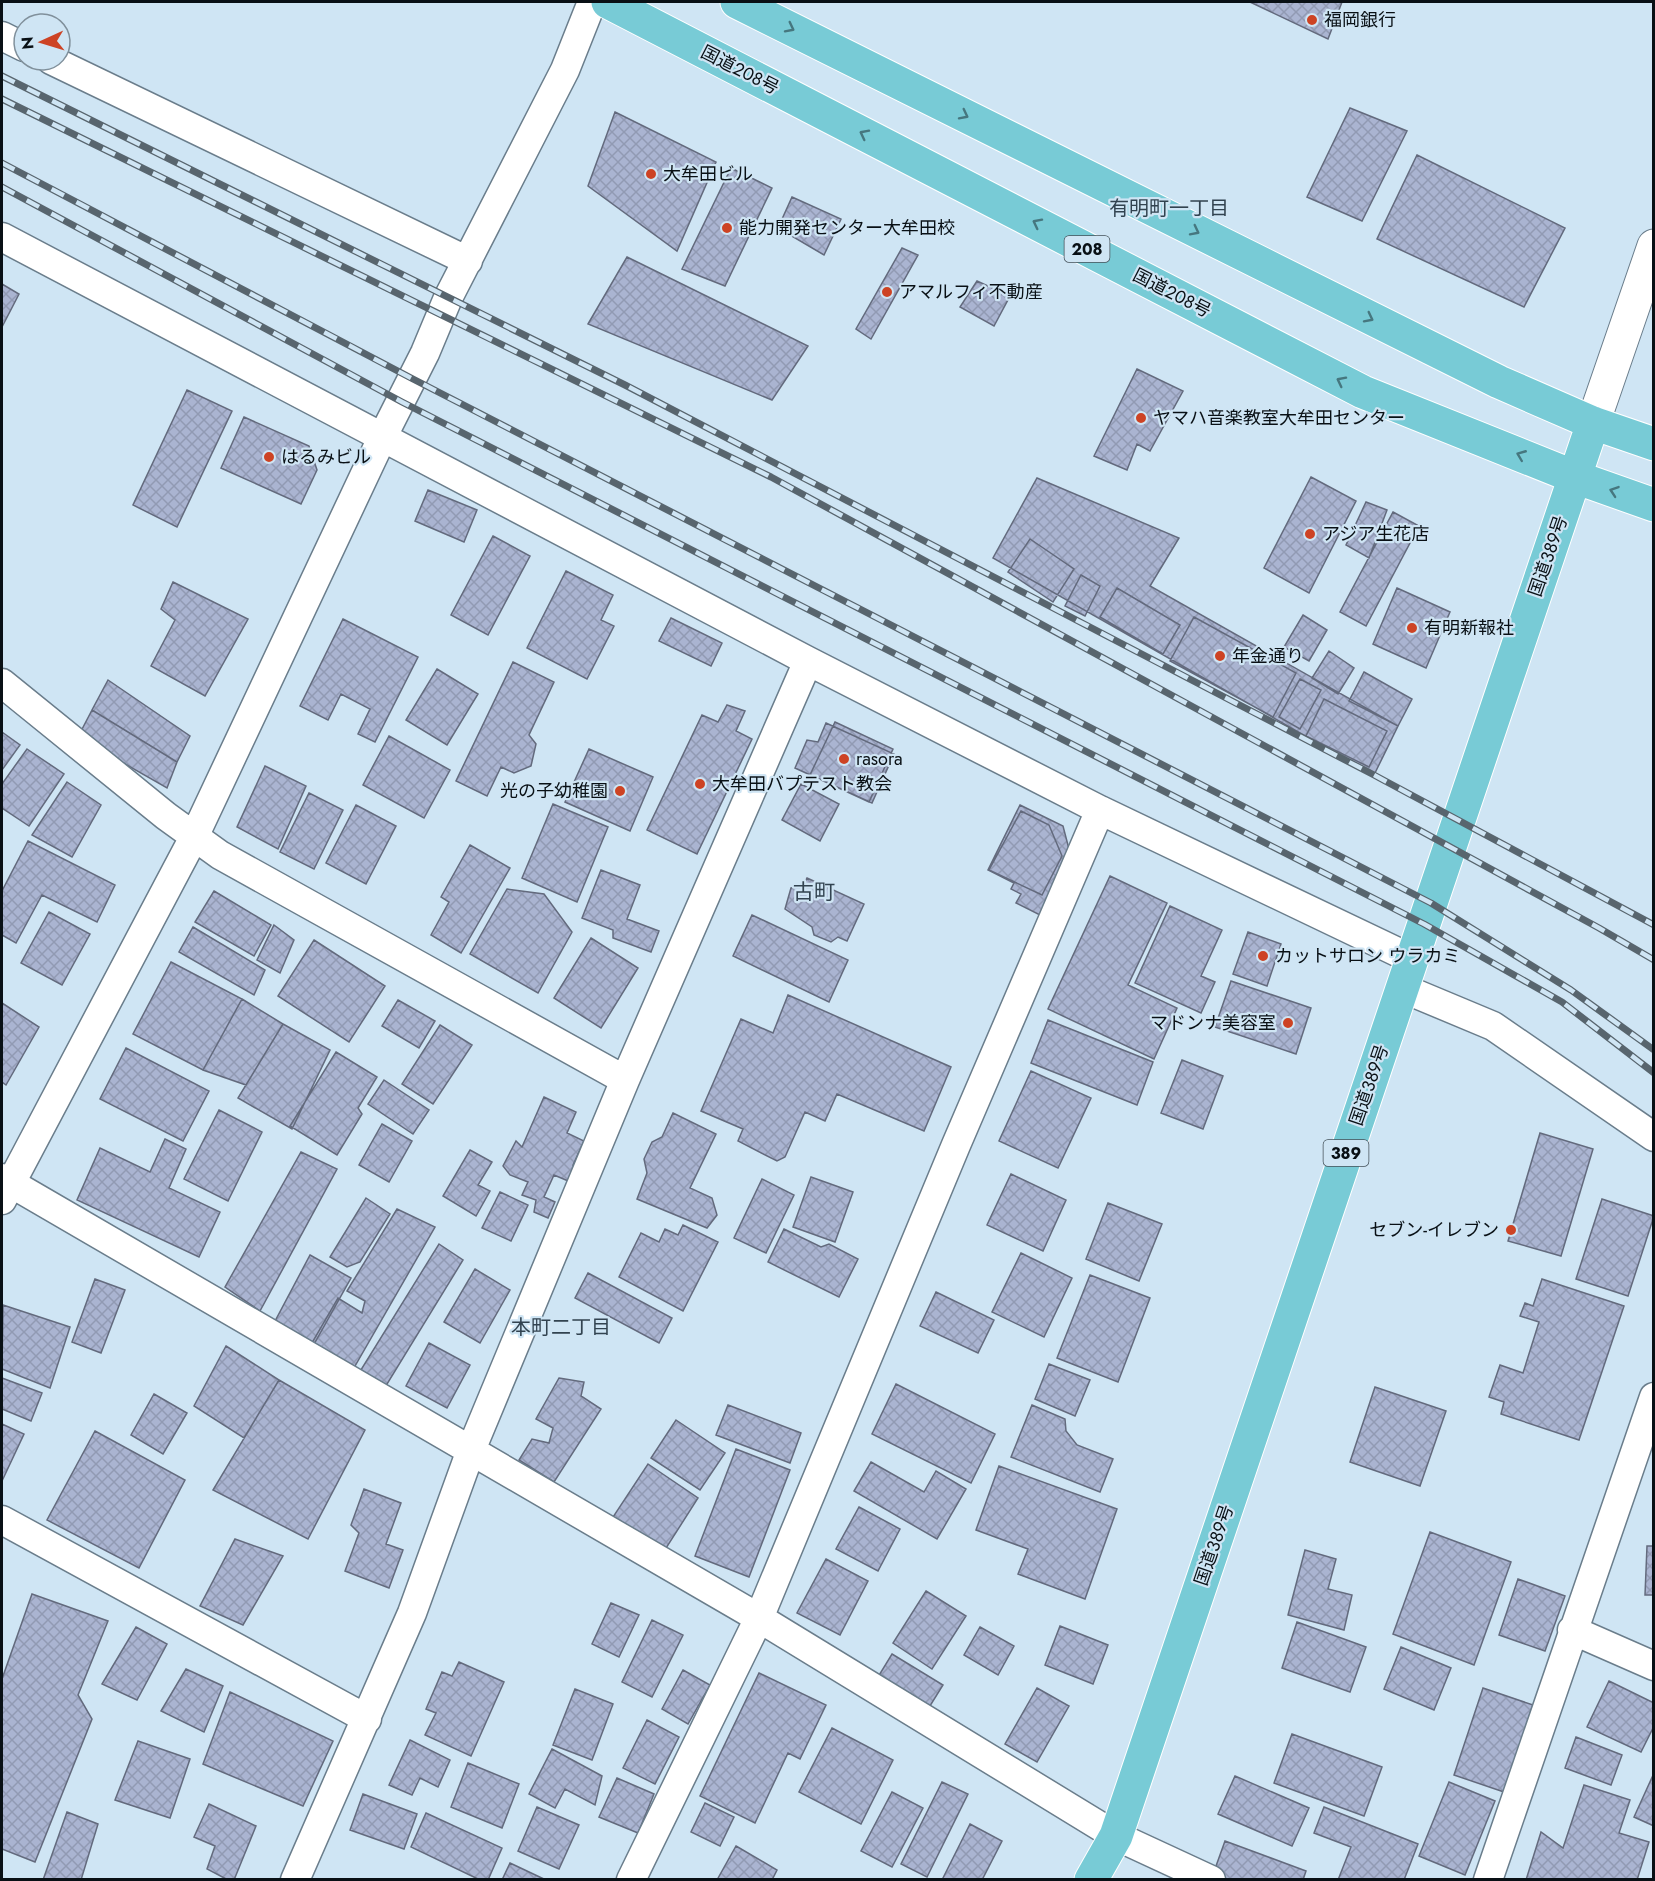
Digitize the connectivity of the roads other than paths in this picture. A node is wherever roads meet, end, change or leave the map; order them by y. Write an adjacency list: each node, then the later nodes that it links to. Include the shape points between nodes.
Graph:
1 (592, 2): 7 (street, via 565,70)
2 (608, 2): 11 (highway, 国道208号 / 208, one-way to 2, via 1363,392)
3 (737, 2): 8 (highway, one-way to 8, via 1509,387)
4 (72, 70): 7 (street)
5 (2, 237): 9 (street)
6 (1653, 246): 8 (street)
7 (468, 261): 9 (street)
8 (1593, 423): 10 (highway); 11 (highway, 国道389号 / 389)
9 (382, 438): 13 (street); 16 (street)
10 (1653, 444)
11 (1575, 477): 12 (highway, 国道208号 / 208, one-way to 11); 17 (highway, 国道389号 / 389)
12 (1653, 505)
13 (808, 661): 15 (street); 18 (street)
14 (2, 683): 16 (street)
15 (1100, 810): 17 (street); 24 (street)
16 (194, 837): 18 (street); 20 (street)
17 (1407, 974): 19 (street, via 1493,1026); 28 (highway, 国道389号 / 389)
18 (626, 1080): 22 (street)
19 (1653, 1137)
20 (4, 1187): 22 (street)
21 (1653, 1397): 25 (street)
22 (471, 1450): 24 (street); 27 (street, via 412,1613)
23 (2, 1520): 27 (street)
24 (759, 1618): 28 (street); 30 (street)
25 (1572, 1630): 26 (street); 33 (street)
26 (1653, 1666)
27 (367, 1719): 29 (street)
28 (1116, 1836): 31 (highway, 国道389号 / 389); 32 (street)
29 (295, 1880)
30 (631, 1880)
31 (1091, 1880)
32 (1211, 1880)
33 (1488, 1880)

